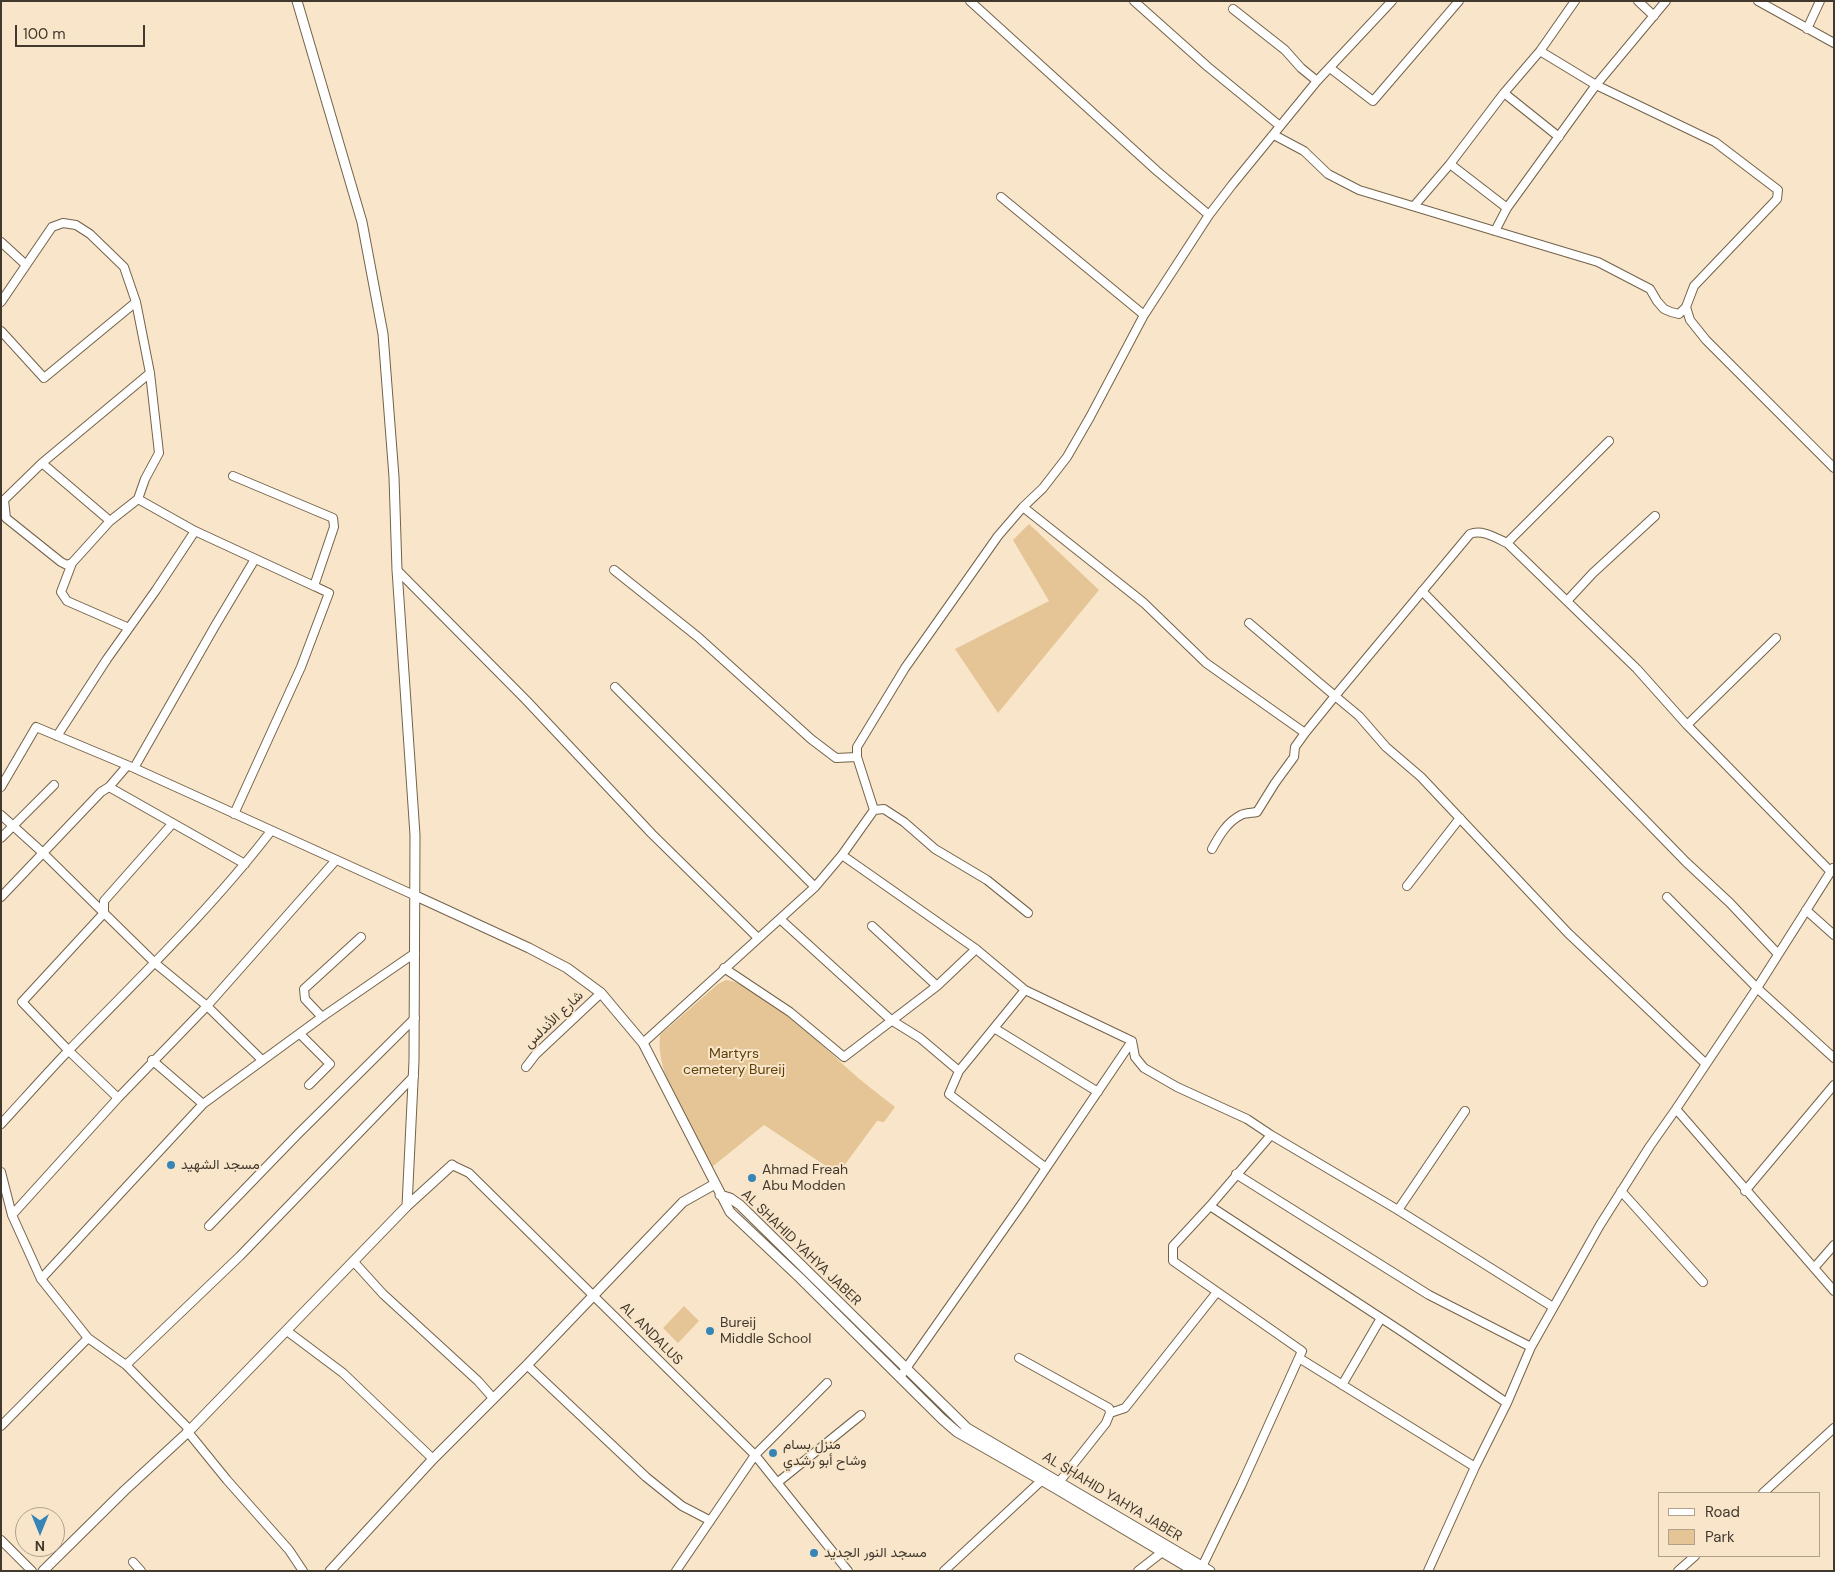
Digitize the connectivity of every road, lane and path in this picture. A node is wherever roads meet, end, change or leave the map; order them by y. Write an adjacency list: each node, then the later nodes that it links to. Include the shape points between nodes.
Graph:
1 (297, 1): 49 (street, via 362,222 378,304 394,477)
2 (970, 1): 27 (street)
3 (1134, 1): 20 (street)
4 (1392, 1): 16 (street)
5 (1458, 1): 16 (street, via 1373,101)
6 (1575, 1): 15 (street)
7 (1638, 1): 12 (street)
8 (1666, 1): 12 (street)
9 (1758, 1): 13 (street)
10 (1820, 1): 13 (street)
11 (1233, 9): 17 (street, via 1285,50)
12 (1654, 16): 18 (street)
13 (1807, 29): 14 (street)
14 (1834, 43)
15 (1540, 51): 18 (street); 19 (street)
16 (1330, 68): 17 (street)
17 (1317, 82): 20 (street)
18 (1596, 85): 22 (street); 33 (street, via 1715,142 1778,190 1777,199 1694,286)
19 (1504, 93): 22 (street); 23 (street)
20 (1280, 126): 21 (street)
21 (1274, 135): 25 (street, via 1304,151 1328,174 1359,190); 27 (street)
22 (1559, 137): 26 (street)
23 (1450, 164): 25 (street); 26 (street)
24 (1001, 197): 34 (street)
25 (1414, 206): 28 (street)
26 (1506, 208): 28 (street)
27 (1209, 216): 34 (street)
28 (1496, 231): 33 (street, via 1598,262 1650,289 1657,301 1671,312 1680,314)
29 (1, 242): 30 (street)
30 (26, 265): 31 (street); 32 (street, via 52,227 63,223 76,225 124,267)
31 (1, 302)
32 (136, 302): 35 (street, via 44,378); 36 (street)
33 (1686, 306): 39 (street, via 1690,320 1706,340)
34 (1144, 315): 42 (street, via 1066,457 1043,488)
35 (1, 331)
36 (150, 373): 38 (street); 41 (street, via 159,453)
37 (1609, 441): 46 (street)
38 (42, 463): 44 (street); 48 (street, via 4,500 6,518 61,562)
39 (1834, 468)
40 (233, 476): 51 (street, via 333,518 334,527)
41 (138, 499): 44 (street); 45 (street)
42 (1023, 507): 60 (street, via 1144,603 1206,663); 62 (street, via 998,536 905,668 857,747)
43 (1656, 516): 53 (street)
44 (110, 521): 48 (street)
45 (195, 531): 47 (street); 55 (street)
46 (1507, 543): 52 (street, via 1476,531 1470,534); 53 (street)
47 (255, 559): 51 (street); 63 (street)
48 (72, 563): 55 (street, via 61,592 67,600)
49 (397, 570): 83 (street, via 415,835); 93 (street, via 652,834)
50 (614, 570): 62 (street, via 698,637 811,739 836,758)
51 (314, 586): 68 (street, via 328,593 301,667)
52 (1422, 590): 58 (street); 96 (street)
53 (1567, 601): 59 (street, via 1637,669)
54 (1249, 622): 58 (street)
55 (129, 628): 61 (street)
56 (1776, 638): 59 (street)
57 (615, 687): 82 (street)
58 (1335, 696): 60 (street); 70 (street)
59 (1687, 725): 80 (street)
60 (1305, 733): 75 (street, via 1295,747 1294,757 1257,812 1241,815 1223,829)
61 (57, 736): 63 (street); 65 (street, via 36,727)
62 (857, 757): 67 (street)
63 (130, 767): 66 (street); 68 (street)
64 (54, 785): 72 (street)
65 (1, 787)
66 (109, 787): 71 (street); 76 (street)
67 (874, 810): 77 (street); 88 (street, via 884,809 904,822 935,849 987,880)
68 (234, 814): 73 (street)
69 (1, 816): 72 (street)
70 (1460, 818): 81 (street); 115 (street, via 1568,933)
71 (172, 824): 79 (street); 87 (street, via 104,901)
72 (13, 826): 74 (street); 76 (street)
73 (271, 831): 78 (street); 79 (street)
74 (1, 838)
75 (1212, 849)
76 (42, 852): 84 (street); 87 (street)
77 (842, 855): 82 (street); 94 (street)
78 (336, 860): 83 (street); 103 (street)
79 (245, 864): 97 (street)
80 (1832, 870): 86 (street)
81 (1407, 886)
82 (815, 887): 89 (street)
83 (416, 896): 95 (street); 102 (street, via 568,968)
84 (1, 897)
85 (1666, 897): 100 (street)
86 (1806, 910): 91 (street); 96 (street)
87 (104, 913): 97 (street); 111 (street, via 22,1002)
88 (1028, 913)
89 (780, 919): 93 (street); 106 (street)
90 (872, 926): 99 (street)
91 (1834, 935)
92 (361, 936): 104 (street, via 304,990 306,999)
93 (758, 938): 98 (street)
94 (976, 949): 99 (street); 101 (street)
95 (415, 953): 104 (street); 105 (street)
96 (1778, 954): 100 (street)
97 (155, 963): 103 (street); 111 (street)
98 (724, 968): 106 (street, via 790,1012 844,1057); 110 (street)
99 (937, 986): 106 (street)
100 (1757, 988): 112 (street); 115 (street)
101 (1025, 990): 107 (street); 109 (street)
102 (601, 993): 110 (street); 116 (street, شارع الأندلس)
103 (207, 1006): 113 (street); 114 (street)
104 (322, 1017): 108 (street)
105 (415, 1018): 118 (street); 140 (street)
106 (891, 1020): 117 (street, via 920,1038)
107 (994, 1028): 117 (street); 121 (street)
108 (300, 1034): 114 (street); 119 (street, via 330,1064)
109 (1132, 1041): 121 (street); 127 (street, via 1135,1057 1144,1068 1247,1119)
110 (643, 1043): 132 (street)
111 (69, 1051): 122 (street); 126 (street)
112 (1834, 1058)
113 (152, 1060): 122 (street); 123 (street)
114 (262, 1060): 123 (street)
115 (1706, 1064): 125 (street)
116 (526, 1067)
117 (959, 1071): 129 (street, via 949,1094)
118 (414, 1076): 136 (street); 156 (street, via 240,1256)
119 (309, 1085)
120 (1834, 1085): 134 (street)
121 (1098, 1092): 129 (street)
122 (118, 1098): 139 (street)
123 (203, 1104): 144 (street)
124 (1465, 1110): 138 (street)
125 (1676, 1110): 133 (street); 134 (street)
126 (1, 1124)
127 (1271, 1135): 131 (street); 138 (street)
128 (452, 1165): 136 (street); 148 (street, AL ANDALUS, via 469,1173)
129 (1046, 1168): 158 (street)
130 (1, 1172): 139 (street)
131 (1236, 1174): 137 (street); 153 (street, via 1430,1295)
132 (715, 1184): 135 (street); 148 (street, via 683,1202)
133 (1621, 1191): 145 (street); 149 (street)
134 (1746, 1191): 143 (street)
135 (720, 1195): 158 (street, AL SHAHID YAHYA JABER, via 740,1205); 159 (street, AL SHAHID YAHYA JABER, via 730,1212)
136 (408, 1206): 142 (street)
137 (1210, 1206): 147 (street, via 1173,1246 1173,1261); 150 (street)
138 (1398, 1210): 149 (street)
139 (12, 1215): 144 (street)
140 (209, 1226)
141 (1834, 1245): 143 (street)
142 (354, 1262): 151 (street); 162 (street, via 383,1294)
143 (1814, 1268): 146 (street)
144 (41, 1279): 152 (street)
145 (1703, 1282)
146 (1834, 1291)
147 (1217, 1292): 155 (street, via 1302,1351); 164 (street, via 1125,1408)
148 (594, 1295): 157 (street); 169 (street, AL ANDALUS)
149 (1553, 1307): 153 (street)
150 (1381, 1318): 161 (street); 163 (street)
151 (287, 1331): 168 (street); 170 (street, via 343,1373)
152 (88, 1338): 156 (street); 166 (street)
153 (1531, 1347): 163 (street)
154 (1019, 1358): 164 (street, via 1109,1408)
155 (1299, 1358): 161 (street); 181 (street)
156 (126, 1365): 168 (street, via 187,1427)
157 (527, 1365): 162 (street); 176 (street, via 646,1477 682,1506)
158 (906, 1369): 159 (street); 174 (street, AL SHAHID YAHYA JABER, via 967,1428)
159 (900, 1377): 172 (street, AL SHAHID YAHYA JABER, via 957,1432)
160 (827, 1383): 169 (street)
161 (1342, 1385): 171 (street)
162 (493, 1398): 170 (street)
163 (1506, 1403): 171 (street)
164 (1110, 1413): 174 (street, via 1106,1423)
165 (861, 1415): 173 (street)
166 (2, 1423)
167 (1834, 1428): 175 (street)
168 (188, 1432): 183 (street); 185 (street, via 289,1550)
169 (755, 1455): 173 (street, AL ANDALUS); 176 (street)
170 (433, 1459): 186 (street)
171 (1475, 1467): 192 (street)
172 (1041, 1481): 174 (street, AL SHAHID YAHYA JABER); 189 (street)
173 (777, 1483): 188 (street, AL ANDALUS)
174 (1057, 1485): 178 (street, AL SHAHID YAHYA JABER); 181 (street, AL SHAHID YAHYA JABER)
175 (1764, 1492)
176 (710, 1520): 187 (street)
177 (1, 1540): 182 (street)
178 (1161, 1553): 190 (street); 191 (street, AL SHAHID YAHYA JABER)
179 (1694, 1557): 193 (street)
180 (133, 1562): 184 (street)
181 (1204, 1569)
182 (32, 1571)
183 (43, 1571)
184 (141, 1571)
185 (303, 1571)
186 (330, 1571)
187 (676, 1571)
188 (848, 1571)
189 (944, 1571)
190 (1138, 1571)
191 (1194, 1571)
192 (1428, 1571)
193 (1678, 1571)

